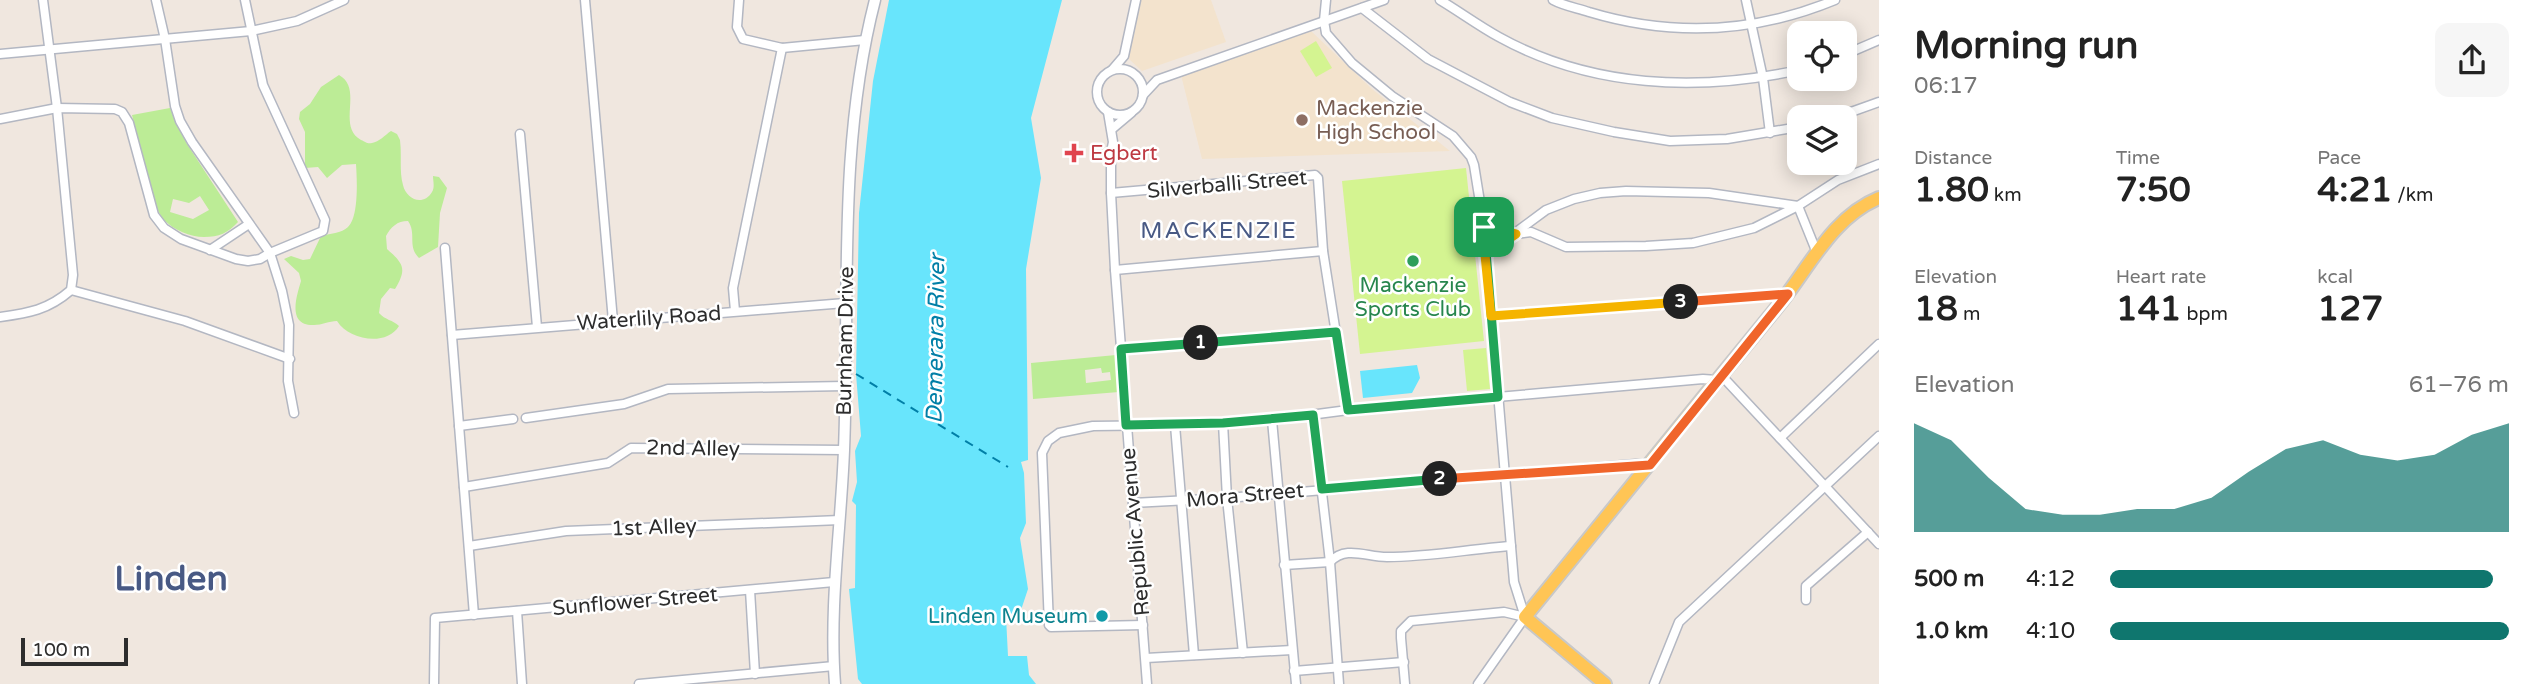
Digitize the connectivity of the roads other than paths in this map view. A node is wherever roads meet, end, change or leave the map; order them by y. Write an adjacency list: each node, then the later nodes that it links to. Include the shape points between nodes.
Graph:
1 (43, 0): 23 (street)
2 (156, 0): 19 (street)
3 (245, 0): 18 (street)
4 (585, 0): 63 (street)
5 (739, 0): 22 (street, via 737,27 743,39)
6 (875, 0): 20 (street, Burnham Drive)
7 (1136, 0): 26 (street)
8 (1326, 0): 16 (street)
9 (1384, 0): 15 (street)
10 (1440, 0): 30 (street, via 1500,38 1607,77 1646,83)
11 (1553, 0): 17 (street, via 1607,18 1662,27)
12 (1746, 0): 17 (street)
13 (1835, 0): 17 (street, via 1782,19)
14 (340, 2): 18 (street, via 297,21)
15 (1362, 8): 16 (street); 41 (street, via 1428,59 1510,102 1552,118 1670,141)
16 (1324, 21): 31 (street); 48 (street, via 1326,33 1352,63 1464,148 1474,165)
17 (1752, 24): 30 (street)
18 (251, 31): 19 (street); 53 (street, via 263,85 325,220 323,231)
19 (164, 39): 23 (street); 47 (street, via 180,121)
20 (865, 40): 22 (street); 59 (street, Burnham Drive, via 853,127)
21 (1879, 40): 24 (street)
22 (782, 48): 60 (street, via 733,288)
23 (50, 49): 25 (street); 34 (street)
24 (1857, 49)
25 (0, 54)
26 (1124, 55): 27 (street); 29 (street)
27 (1112, 70): 29 (street); 37 (street, via 1097,90)
28 (1787, 73): 30 (street)
29 (1134, 74): 31 (street); 32 (street)
30 (1763, 78): 41 (street)
31 (1157, 80): 32 (street)
32 (1143, 95): 35 (street)
33 (1879, 102): 36 (street)
34 (57, 108): 38 (street); 51 (street, via 122,112 129,122 155,215 181,239); 57 (street)
35 (1134, 110): 37 (street); 39 (street)
36 (1857, 110)
37 (1108, 112): 39 (street, Republic Avenue)
38 (0, 119)
39 (1112, 129): 44 (street, Republic Avenue)
40 (1787, 129): 41 (street)
41 (1770, 133)
42 (520, 134): 64 (street)
43 (1879, 164): 46 (street, via 1838,180)
44 (1111, 193): 52 (street, Silverballi Street, via 1315,175 1320,185); 56 (street, Republic Avenue)
45 (1879, 198): 54 (main road, via 1839,225)
46 (1798, 206): 49 (street, via 1754,228 1693,243 1575,247 1531,232); 49 (street, via 1726,194 1600,193 1560,203); 54 (street)
47 (249, 224): 51 (street); 53 (street)
48 (1484, 227): 49 (street); 55 (street)
49 (1516, 234): 55 (street)
50 (445, 248): 66 (street)
51 (211, 250): 53 (street, via 248,261)
52 (1323, 251): 56 (street); 65 (street, Silverballi Street)
53 (270, 253): 69 (street, via 287,314)
54 (1817, 253): 58 (main road)
55 (1485, 255): 61 (street)
56 (1115, 270): 68 (street, Republic Avenue)
57 (71, 290): 62 (street, via 33,312); 69 (street, via 185,321)
58 (1788, 294): 61 (street); 70 (main road)
59 (845, 303): 60 (street, Waterlily Road); 71 (street, Burnham Drive)
60 (735, 312): 63 (street, Waterlily Road)
61 (1491, 316): 72 (street)
62 (0, 317)
63 (613, 321): 64 (street, Waterlily Road)
64 (537, 327): 66 (street, Waterlily Road)
65 (1336, 332): 68 (street); 73 (street, Silverballi Street)
66 (452, 335): 82 (street)
67 (1879, 344): 84 (street)
68 (1121, 349): 80 (street, Republic Avenue)
69 (290, 359): 74 (street)
70 (1719, 378): 72 (street); 84 (street); 86 (main road)
71 (845, 386): 76 (street, via 668,389 624,404); 85 (street, Burnham Drive)
72 (1498, 397): 73 (street); 87 (street)
73 (1348, 410): 75 (street)
74 (293, 413)
75 (1313, 415): 78 (street); 90 (street)
76 (526, 418)
77 (513, 419): 82 (street)
78 (1272, 420): 79 (street); 91 (street)
79 (1223, 423): 81 (street); 92 (street)
80 (1126, 425): 81 (street); 94 (street, Republic Avenue); 108 (street, via 1059,433 1042,453 1047,618 1051,627)
81 (1175, 425): 93 (street)
82 (459, 426): 89 (street)
83 (1879, 436): 88 (street)
84 (1780, 438): 88 (street)
85 (844, 450): 89 (street, 2nd Alley, via 631,448 608,463); 95 (street, Burnham Drive)
86 (1650, 465): 87 (street, Mora Street); 107 (main road)
87 (1506, 474): 90 (street, Mora Street); 98 (street)
88 (1825, 486): 96 (street); 128 (street, via 1679,622)
89 (464, 487): 99 (street)
90 (1322, 489): 91 (street, Mora Street); 100 (street)
91 (1277, 492): 92 (street, Mora Street); 101 (street)
92 (1227, 498): 93 (street, Mora Street); 110 (street)
93 (1181, 501): 94 (street, Mora Street); 111 (street)
94 (1133, 503): 108 (street, Republic Avenue)
95 (840, 520): 99 (street, 1st Alley, via 578,531); 102 (street, Burnham Drive)
96 (1868, 532): 97 (street); 104 (street, via 1806,586)
97 (1879, 544)
98 (1511, 545): 100 (street, via 1385,557 1345,552); 107 (street, via 1514,582)
99 (469, 546): 106 (street)
100 (1330, 562): 101 (street); 115 (street)
101 (1284, 565): 109 (street)
102 (834, 582): 103 (street, Sunflower Street); 114 (street, Burnham Drive)
103 (750, 590): 105 (street, Sunflower Street); 117 (street)
104 (1806, 600)
105 (516, 611): 106 (street, Sunflower Street); 119 (street)
106 (474, 615): 118 (street, Sunflower Street, via 435,618)
107 (1525, 617): 113 (street, via 1504,612 1411,621 1401,631); 126 (street); 127 (main road)
108 (1143, 625): 112 (street, Republic Avenue)
109 (1292, 650): 110 (street); 116 (street)
110 (1243, 653): 111 (street)
111 (1194, 655): 112 (street)
112 (1146, 658): 122 (street, Republic Avenue)
113 (1404, 662): 115 (street); 125 (street)
114 (834, 666): 117 (street); 121 (street, Burnham Drive)
115 (1337, 669): 116 (street); 124 (street)
116 (1294, 671): 123 (street)
117 (755, 674): 120 (street)
118 (434, 684)
119 (522, 684)
120 (639, 684)
121 (835, 684)
122 (1147, 684)
123 (1296, 684)
124 (1339, 684)
125 (1405, 684)
126 (1478, 684)
127 (1605, 684)
128 (1654, 684)

